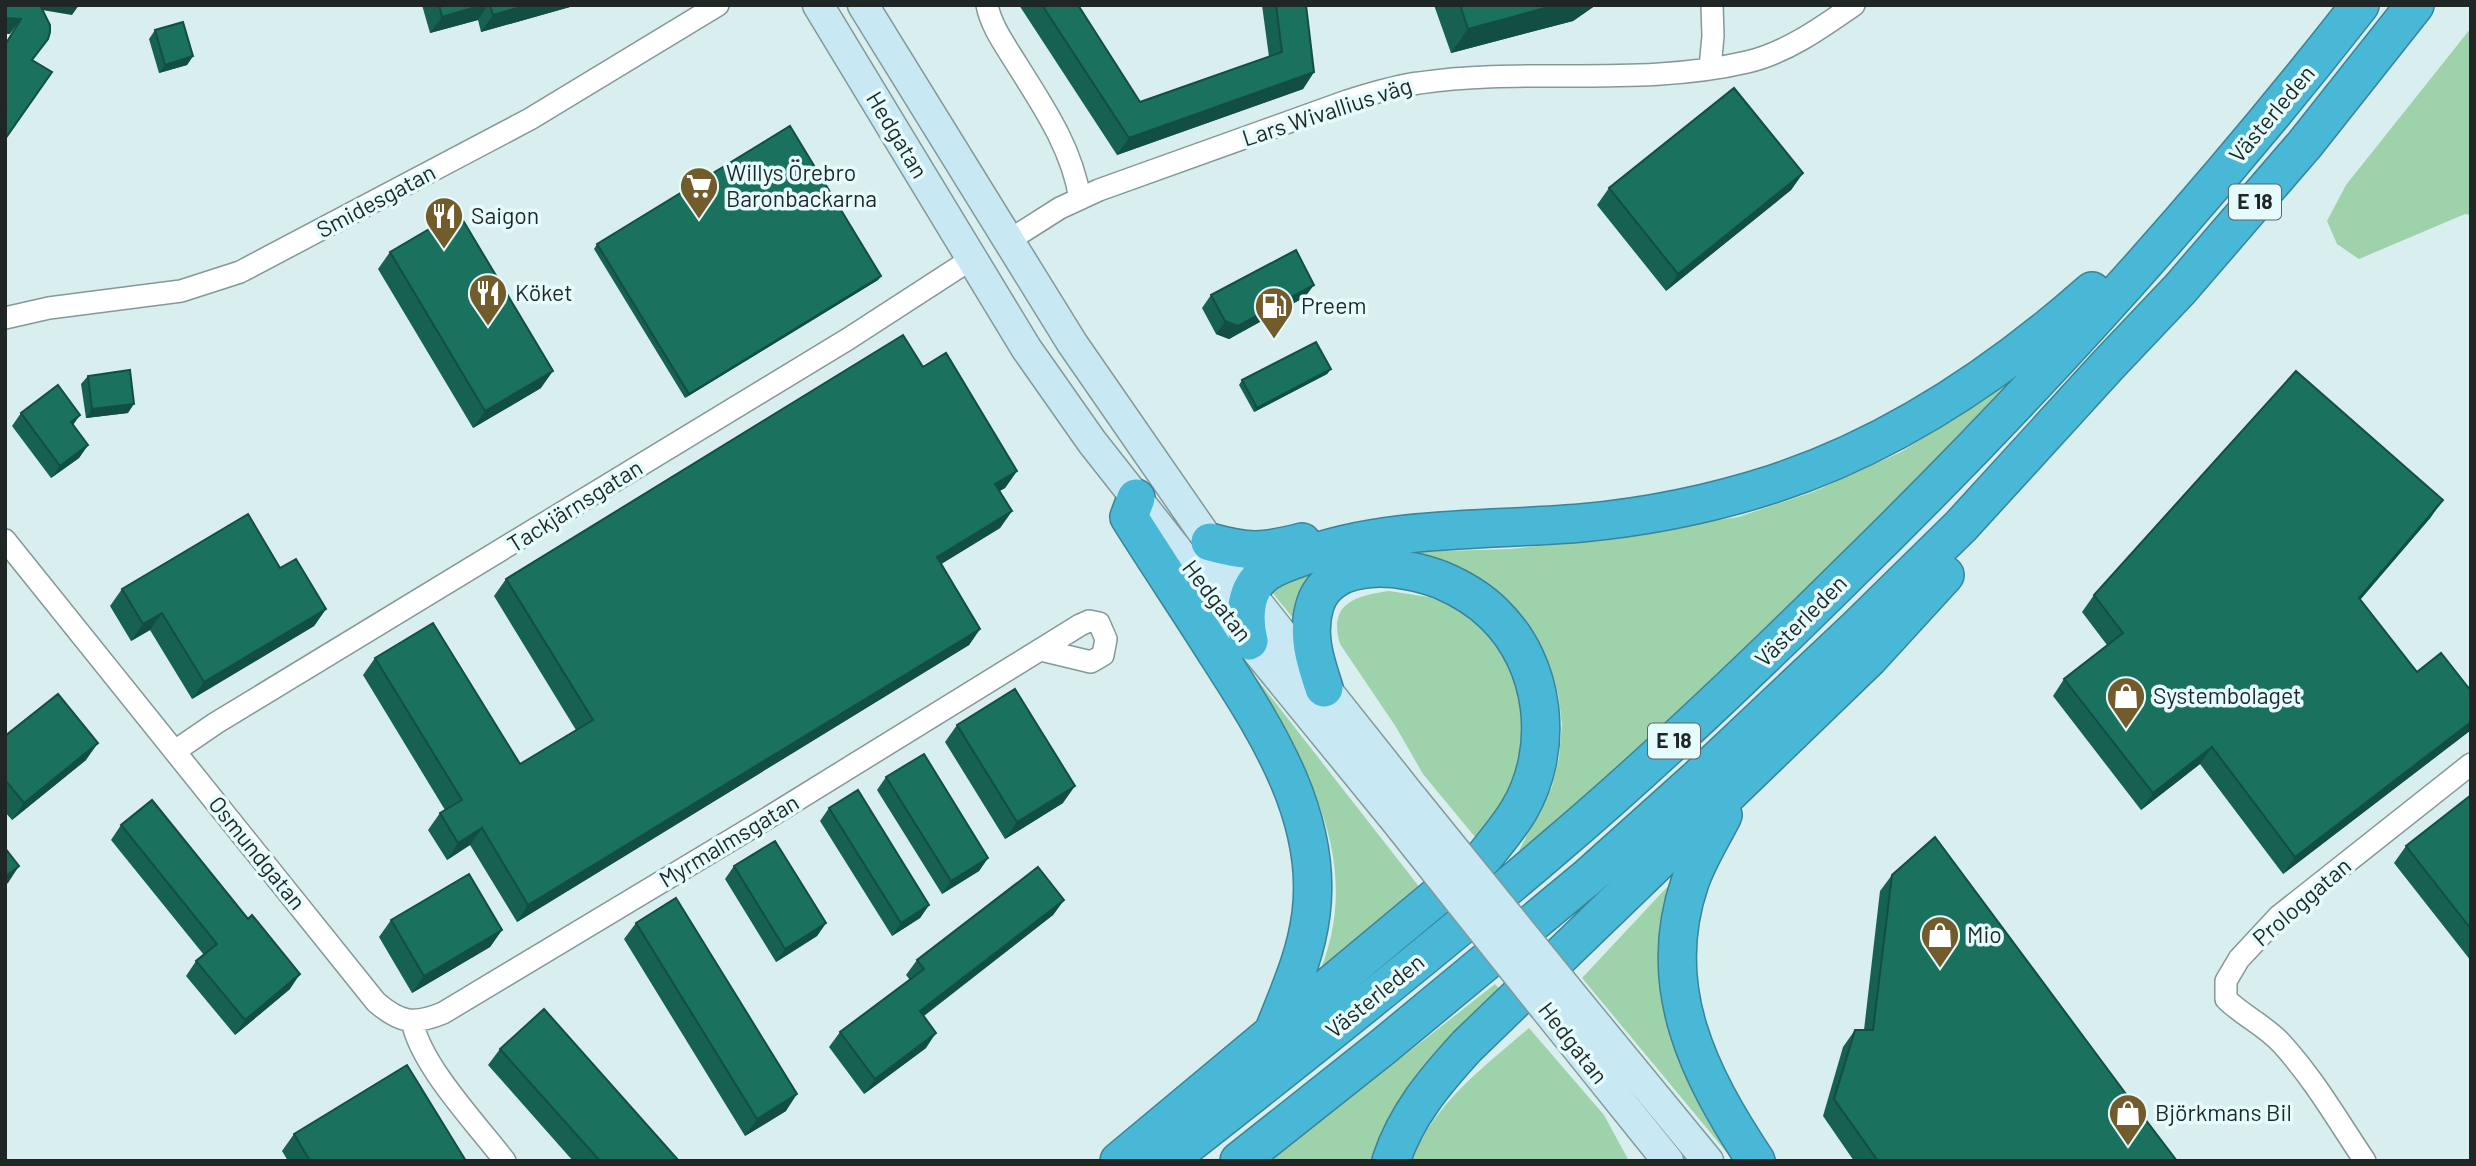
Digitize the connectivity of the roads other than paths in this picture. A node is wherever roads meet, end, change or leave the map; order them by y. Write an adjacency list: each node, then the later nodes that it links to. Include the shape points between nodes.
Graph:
1 (718, 5): 14 (street, Smidesgatan, via 530,119 240,272 181,291)
2 (818, 5): 12 (main road, Hedgatan)
3 (863, 5): 11 (main road, Hedgatan)
4 (987, 5): 10 (street, via 999,36 1053,124 1077,180)
5 (1712, 5): 9 (street)
6 (1854, 5): 9 (street, Lars Wivallius väg, via 1777,52)
7 (2360, 5): 13 (highway, Västerleden / E 18)
8 (2415, 5): 15 (highway, Västerleden / E 18, via 2180,289)
9 (1710, 68): 10 (street, Lars Wivallius väg, via 1420,82 1268,129)
10 (1080, 199): 11 (street, Lars Wivallius väg)
11 (1008, 241): 12 (main road); 18 (main road, Hedgatan)
12 (972, 258): 16 (main road, Hedgatan, via 1026,348); 24 (street, Tackjärnsgatan)
13 (2135, 273): 19 (highway, via 2115,271 2061,319 1931,412 1852,454 1770,485 1625,517 1376,537); 33 (highway, Västerleden / E 18, via 1985,437 1670,745 1400,976)
14 (5, 318)
15 (2085, 389): 26 (highway, E 18, via 2066,440 1869,659); 34 (highway, Västerleden / E 18, via 1961,526 1696,780 1567,895)
16 (1136, 498): 21 (main road, Hedgatan); 30 (highway, via 1130,518 1274,747 1307,837 1313,887 1307,938)
17 (5, 540): 24 (street, Osmundgatan)
18 (1213, 547): 19 (highway, via 1272,550 1310,541); 20 (main road, Hedgatan)
19 (1320, 550): 20 (highway, via 1266,573)
20 (1251, 595): 21 (highway, via 1245,625); 23 (main road, Hedgatan)
21 (1249, 641): 27 (main road, Hedgatan)
22 (1041, 650): 29 (street, Myrmalmsgatan, via 443,1013)
23 (1324, 688): 27 (main road, Hedgatan); 30 (highway, via 1311,651 1315,605 1324,588 1342,574 1369,567 1407,571 1467,593 1513,635 1530,667 1540,704 1541,738 1533,778 1520,809 1483,857)
24 (175, 751): 29 (street, Osmundgatan, via 376,1002 391,1016)
25 (2471, 764): 39 (street, Prologgatan, via 2278,916 2239,959 2227,981 2226,999 2265,1028 2296,1061)
26 (1740, 785): 35 (highway, E 18, via 1467,1046 1409,1118); 38 (highway, E 18, via 1690,881 1678,931 1678,981 1698,1062)
27 (1403, 807): 28 (main road, Hedgatan, bridge)
28 (1556, 998): 36 (main road, Hedgatan); 37 (main road, Hedgatan)
29 (412, 1021): 31 (street, via 428,1061)
30 (1272, 1034): 32 (highway)
31 (505, 1161)
32 (1119, 1161)
33 (1167, 1161)
34 (1238, 1161)
35 (1391, 1161)
36 (1668, 1161)
37 (1708, 1161)
38 (1756, 1161)
39 (2365, 1161)

